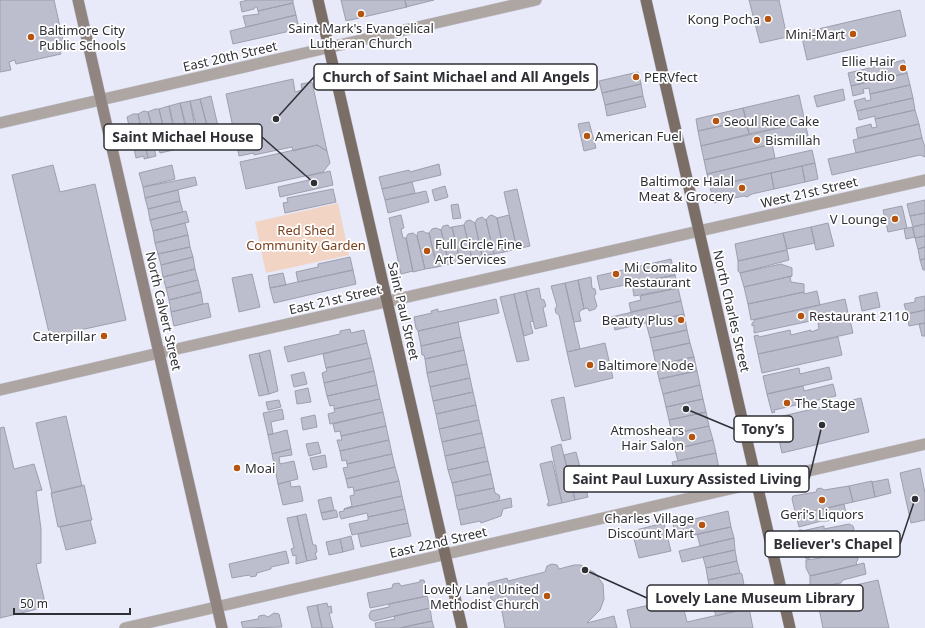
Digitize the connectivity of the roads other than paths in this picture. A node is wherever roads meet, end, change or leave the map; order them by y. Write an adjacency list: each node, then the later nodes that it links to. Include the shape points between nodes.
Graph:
1 (78, 0): 6 (main road, North Calvert Street)
2 (318, 0): 5 (main road, Saint Paul Street)
3 (536, 0): 5 (street, East 20th Street)
4 (646, 0): 9 (main road, North Charles Street)
5 (329, 48): 6 (street, East 20th Street); 10 (main road, Saint Paul Street)
6 (101, 100): 7 (street, East 20th Street); 11 (main road, North Calvert Street)
7 (0, 123)
8 (925, 180): 9 (street, West 21st Street)
9 (699, 231): 10 (street, East 21st Street); 14 (main road, North Charles Street)
10 (387, 302): 11 (street, East 21st Street); 15 (main road, Saint Paul Street)
11 (159, 353): 12 (street, East 21st Street); 16 (main road, North Calvert Street)
12 (0, 390)
13 (925, 444): 14 (street, East 22nd Street)
14 (756, 482): 15 (street, East 22nd Street); 20 (main road, North Charles Street)
15 (445, 555): 16 (street, East 22nd Street); 19 (main road, Saint Paul Street)
16 (217, 607): 17 (street, East 22nd Street); 18 (main road, North Calvert Street)
17 (125, 628)
18 (222, 628)
19 (462, 628)
20 (790, 628)

